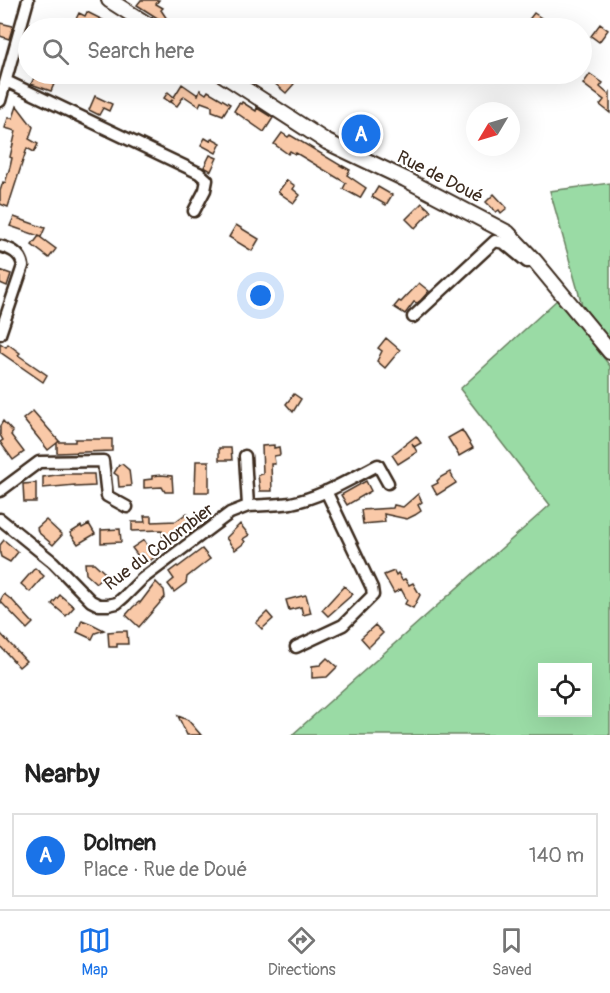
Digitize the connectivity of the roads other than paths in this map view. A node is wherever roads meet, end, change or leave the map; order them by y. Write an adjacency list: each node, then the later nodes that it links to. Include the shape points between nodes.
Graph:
1 (28, 0): 3 (street)
2 (109, 0): 4 (street)
3 (23, 18)
4 (137, 18)
5 (18, 37): 6 (street)
6 (6, 81): 8 (street); 9 (street, via 199,173 207,180)
7 (237, 84): 11 (street, Rue de Doué, via 327,142 496,225)
8 (0, 101)
9 (194, 211)
10 (0, 246): 13 (street, via 16,253 23,266)
11 (534, 260): 12 (street, via 527,262 504,243 495,241); 14 (street, Rue de Doué)
12 (412, 317)
13 (0, 334)
14 (610, 352)
15 (245, 456): 19 (street)
16 (388, 483): 18 (street, via 378,465)
17 (0, 491): 20 (street, via 39,462 103,461 106,496)
18 (326, 491): 19 (street, via 293,502); 22 (street, via 373,595 343,625)
19 (248, 506): 21 (street, Rue du Colombier, via 230,513 142,579 117,603 108,606 91,601 54,562)
20 (127, 507)
21 (0, 519)
22 (296, 647)

